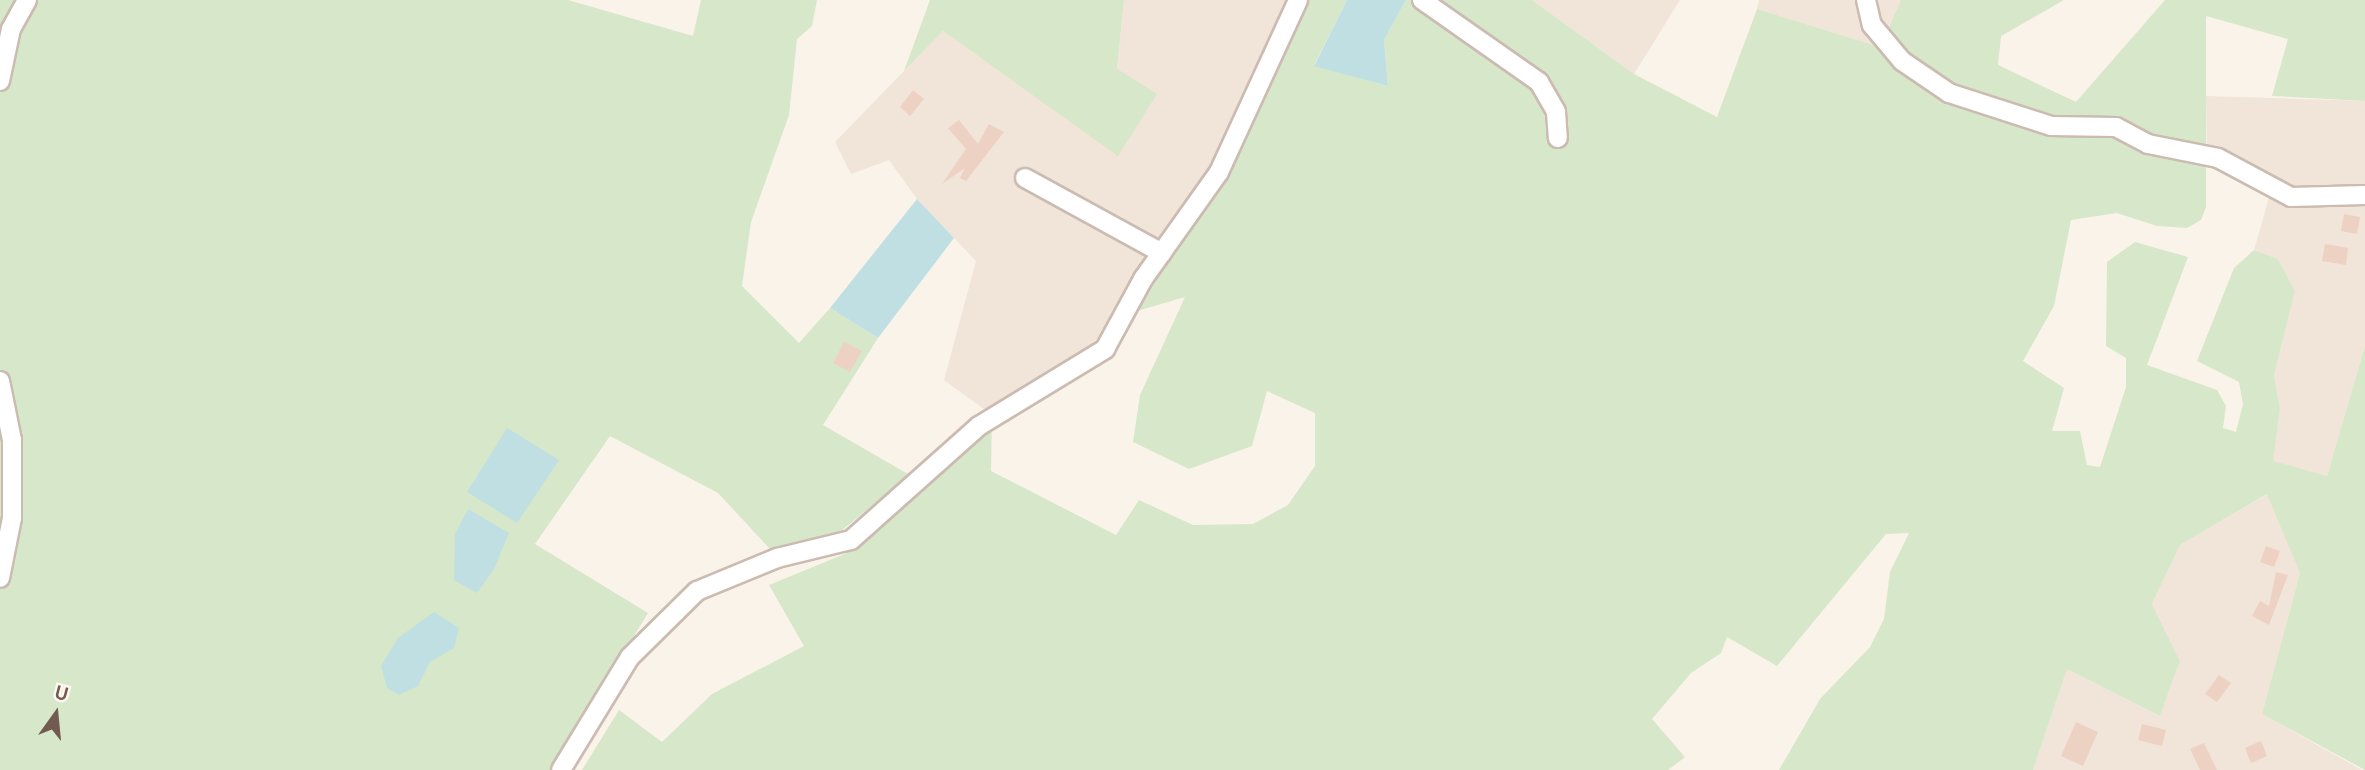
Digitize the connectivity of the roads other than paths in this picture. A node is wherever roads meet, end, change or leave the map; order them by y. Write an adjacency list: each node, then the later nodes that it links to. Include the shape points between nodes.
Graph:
1 (27, 0): 5 (street, via 11,29)
2 (1298, 0): 9 (street, via 1219,172)
3 (1422, 0): 6 (street, via 1539,82 1556,113)
4 (1866, 0): 8 (street, via 1872,25 1902,61 1949,93 2051,126 2116,127 2148,144 2218,158 2291,197)
5 (0, 81)
6 (1558, 138)
7 (1025, 178): 9 (street)
8 (2365, 195)
9 (1162, 253): 12 (street, via 1105,349 979,426 851,540 777,558 697,591 630,657)
10 (0, 381): 11 (street, via 12,440 12,518)
11 (0, 578)
12 (561, 770)

